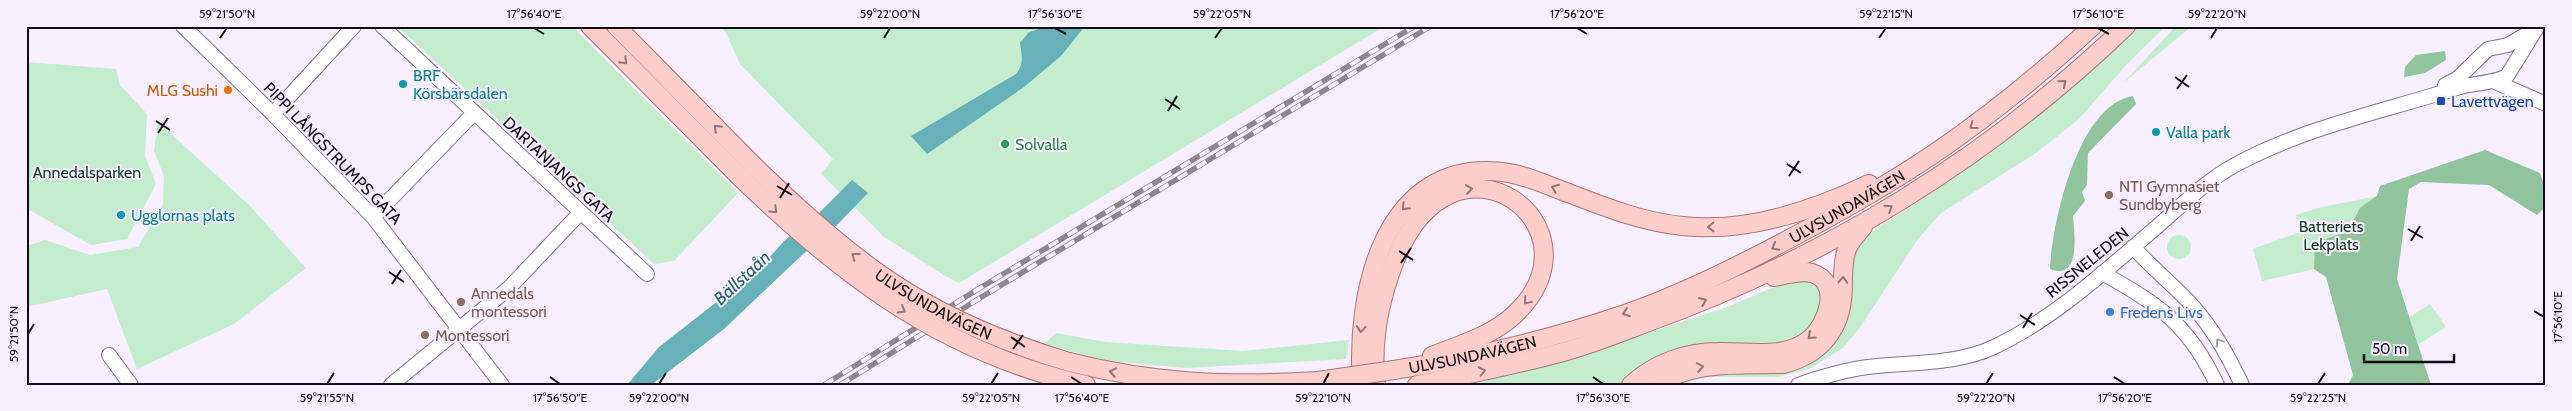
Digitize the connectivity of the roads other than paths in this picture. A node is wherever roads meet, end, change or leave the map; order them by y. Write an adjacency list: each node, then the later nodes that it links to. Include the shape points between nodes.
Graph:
1 (183, 26): 17 (street, PIPPI LÅNGSTRUMPS GATA)
2 (354, 26): 17 (street)
3 (382, 26): 16 (street, DARTANJANGS GATA)
4 (590, 26): 32 (main road, ULVSUNDAVÄGEN, one-way to 32, bridge, via 739,176 824,254 890,303 1011,363)
5 (616, 26): 28 (main road, ULVSUNDAVÄGEN, one-way to 5, bridge, via 1318,381 1179,382 1070,362 982,332 908,293 841,245 798,208)
6 (2093, 26): 18 (main road, ULVSUNDAVÄGEN, one-way to 18, via 1999,106)
7 (2536, 28): 9 (street, RISSNELEDEN, via 2508,45); 11 (street, RISSNELEDEN)
8 (2122, 30): 21 (main road, ULVSUNDAVÄGEN, one-way to 8, via 1976,152 2033,108)
9 (2495, 48): 10 (street, RISSNELEDEN, via 2484,52); 11 (street, via 2508,54)
10 (2479, 60): 12 (street, via 2481,73); 15 (street, RISSNELEDEN, via 2448,84)
11 (2511, 68): 12 (street, RISSNELEDEN, via 2504,78); 13 (street)
12 (2491, 80): 13 (street); 15 (street, RISSNELEDEN)
13 (2524, 93): 14 (street)
14 (2546, 104)
15 (2376, 111): 22 (street, RISSNELEDEN, via 2302,135 2235,165 2193,195)
16 (474, 113): 19 (street, DARTANJANGS GATA); 20 (street)
17 (273, 114): 20 (street, PIPPI LÅNGSTRUMPS GATA)
18 (1935, 154): 28 (main road, ULVSUNDAVÄGEN, one-way to 28, via 1744,264 1687,290 1622,315 1524,344); 33 (main road, one-way to 33, via 1815,206 1759,222 1730,226 1683,227 1639,218 1503,172 1477,171 1451,177 1429,186 1401,211 1381,247 1362,314)
19 (580, 213): 24 (street, DARTANJANGS GATA); 26 (street, via 509,288)
20 (373, 217): 26 (street, PIPPI LÅNGSTRUMPS GATA)
21 (1867, 222): 25 (main road, ULVSUNDAVÄGEN); 37 (main road, one-way to 21, via 1685,370 1706,366 1796,361 1820,346 1835,327 1840,313 1847,249)
22 (2133, 247): 23 (street, RISSNELEDEN); 40 (street, one-way to 22, via 2205,321)
23 (2102, 273): 38 (street, RISSNELEDEN, via 2053,312 1992,348 1932,362 1832,373); 39 (street, via 2153,302 2178,324 2197,347)
24 (647, 274)
25 (1754, 280): 35 (main road, ULVSUNDAVÄGEN, one-way to 25, via 1564,352); 36 (main road, one-way to 36, via 1803,272 1821,278 1828,286 1829,306 1810,339 1792,348 1772,352 1688,354 1656,367)
26 (459, 330): 30 (street); 31 (street, PIPPI LÅNGSTRUMPS GATA)
27 (109, 354): 29 (street)
28 (1394, 370): 34 (main road, one-way to 28, via 1375,349 1384,285 1406,233 1415,220 1437,200 1463,190 1491,190 1513,200 1534,222 1545,250 1545,264 1535,291 1499,326)
29 (131, 385)
30 (391, 385)
31 (502, 385)
32 (1086, 385)
33 (1362, 385)
34 (1376, 385)
35 (1417, 385)
36 (1631, 385)
37 (1655, 385)
38 (1798, 385)
39 (2217, 385)
40 (2242, 385)

